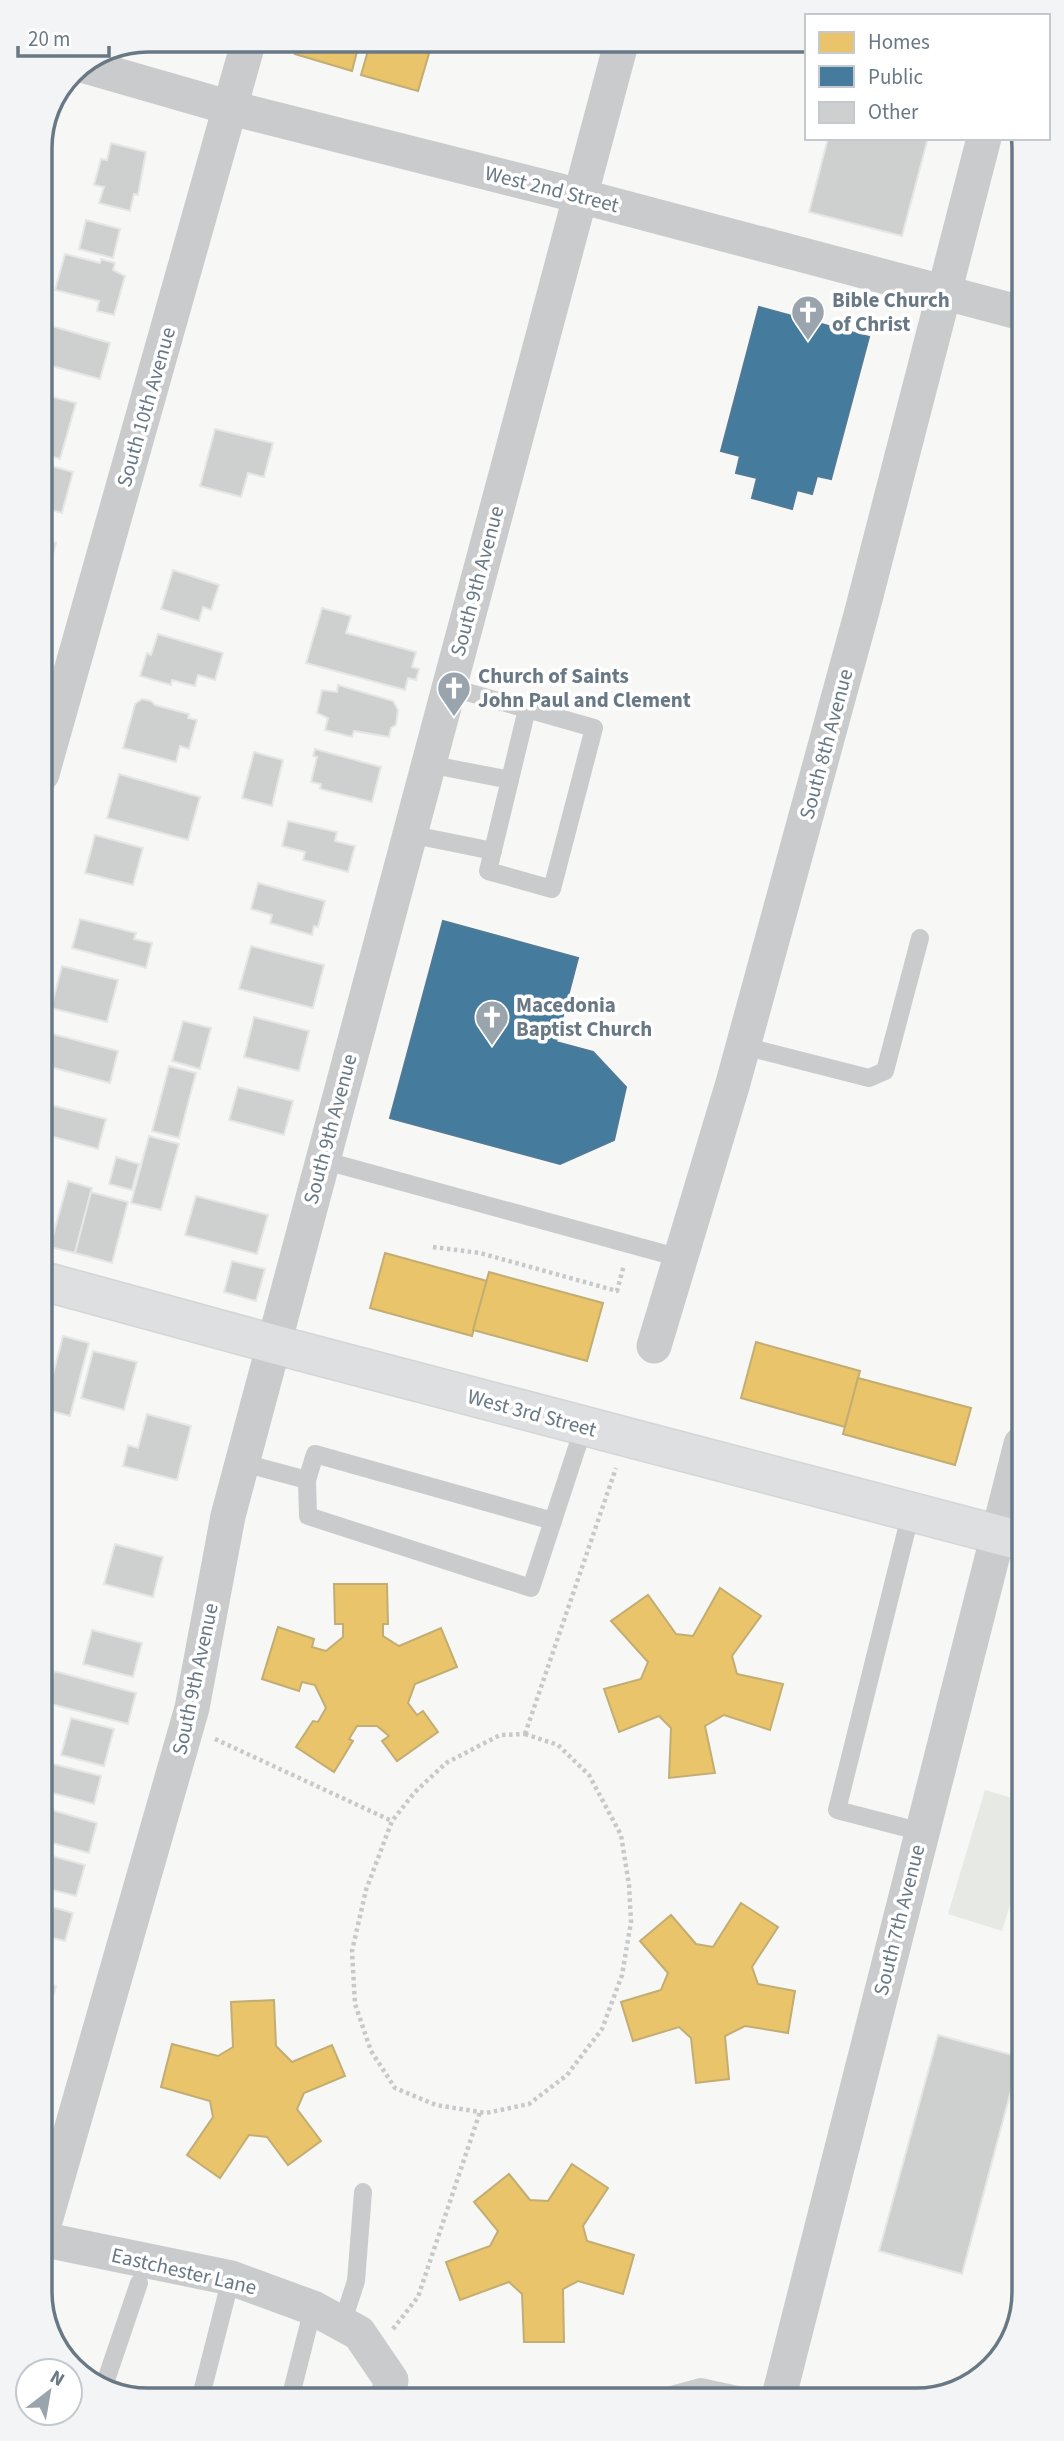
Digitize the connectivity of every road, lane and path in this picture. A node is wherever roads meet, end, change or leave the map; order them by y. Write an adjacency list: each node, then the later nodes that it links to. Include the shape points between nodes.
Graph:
1 (246, 53): 4 (street, South 10th Avenue)
2 (618, 53): 6 (street, South 9th Avenue)
3 (95, 69): 4 (street, West 2nd Street)
4 (231, 108): 6 (street, West 2nd Street); 11 (street, South 10th Avenue)
5 (983, 140): 7 (street, South 8th Avenue)
6 (580, 196): 7 (street, West 2nd Street); 9 (street, South 9th Avenue)
7 (943, 292): 8 (street, West 2nd Street); 17 (street, South 8th Avenue)
8 (1012, 310)
9 (449, 687): 10 (lane); 12 (street, South 9th Avenue)
10 (527, 709): 13 (lane); 15 (lane, via 594,727 552,889 488,871)
11 (53, 735)
12 (428, 764): 13 (lane); 14 (street, South 9th Avenue)
13 (510, 780): 15 (lane)
14 (409, 834): 15 (lane); 18 (street, South 9th Avenue)
15 (493, 851)
16 (920, 938): 17 (lane, via 885,1071 869,1078)
17 (743, 1046): 21 (street, South 8th Avenue)
18 (322, 1160): 19 (lane); 23 (street, South 9th Avenue)
19 (630, 1244): 20 (path, via 617,1291 480,1253); 21 (lane)
20 (433, 1247)
21 (680, 1258): 24 (street, South 8th Avenue)
22 (53, 1284): 23 (street, West 3rd Street)
23 (273, 1344): 25 (street, West 3rd Street); 27 (street, South 9th Avenue)
24 (654, 1346)
25 (584, 1426): 26 (street, West 3rd Street); 31 (lane)
26 (626, 1438): 29 (street, West 3rd Street); 33 (path)
27 (243, 1462): 28 (lane); 39 (street, South 9th Avenue, via 228,1516 192,1708)
28 (307, 1480): 31 (lane, via 315,1454); 31 (lane, via 308,1516 531,1588)
29 (911, 1512): 32 (street, West 3rd Street); 36 (lane, via 837,1810)
30 (1012, 1514): 32 (street, South 7th Avenue)
31 (553, 1521)
32 (1009, 1538): 36 (street, South 7th Avenue)
33 (525, 1734): 35 (path, via 500,1735 446,1763); 37 (path, via 558,1745 589,1775 621,1835 631,1922 622,1975 602,2029 567,2075 529,2104)
34 (213, 1738): 35 (path)
35 (392, 1821): 37 (path, via 366,1890 352,1951 355,2004 371,2051 395,2088 436,2105)
36 (922, 1832): 49 (street, South 7th Avenue)
37 (480, 2112): 44 (path, via 418,2297)
38 (363, 2192): 43 (lane, via 356,2281)
39 (53, 2194)
40 (53, 2241): 41 (street, Eastchester Lane)
41 (231, 2278): 43 (street, Eastchester Lane); 46 (lane)
42 (139, 2283): 45 (lane)
43 (327, 2316): 44 (street, Eastchester Lane, via 359,2333); 47 (lane)
44 (377, 2360): 48 (street, via 391,2380)
45 (106, 2379)
46 (203, 2388)
47 (295, 2388)
48 (390, 2388)
49 (781, 2388)

